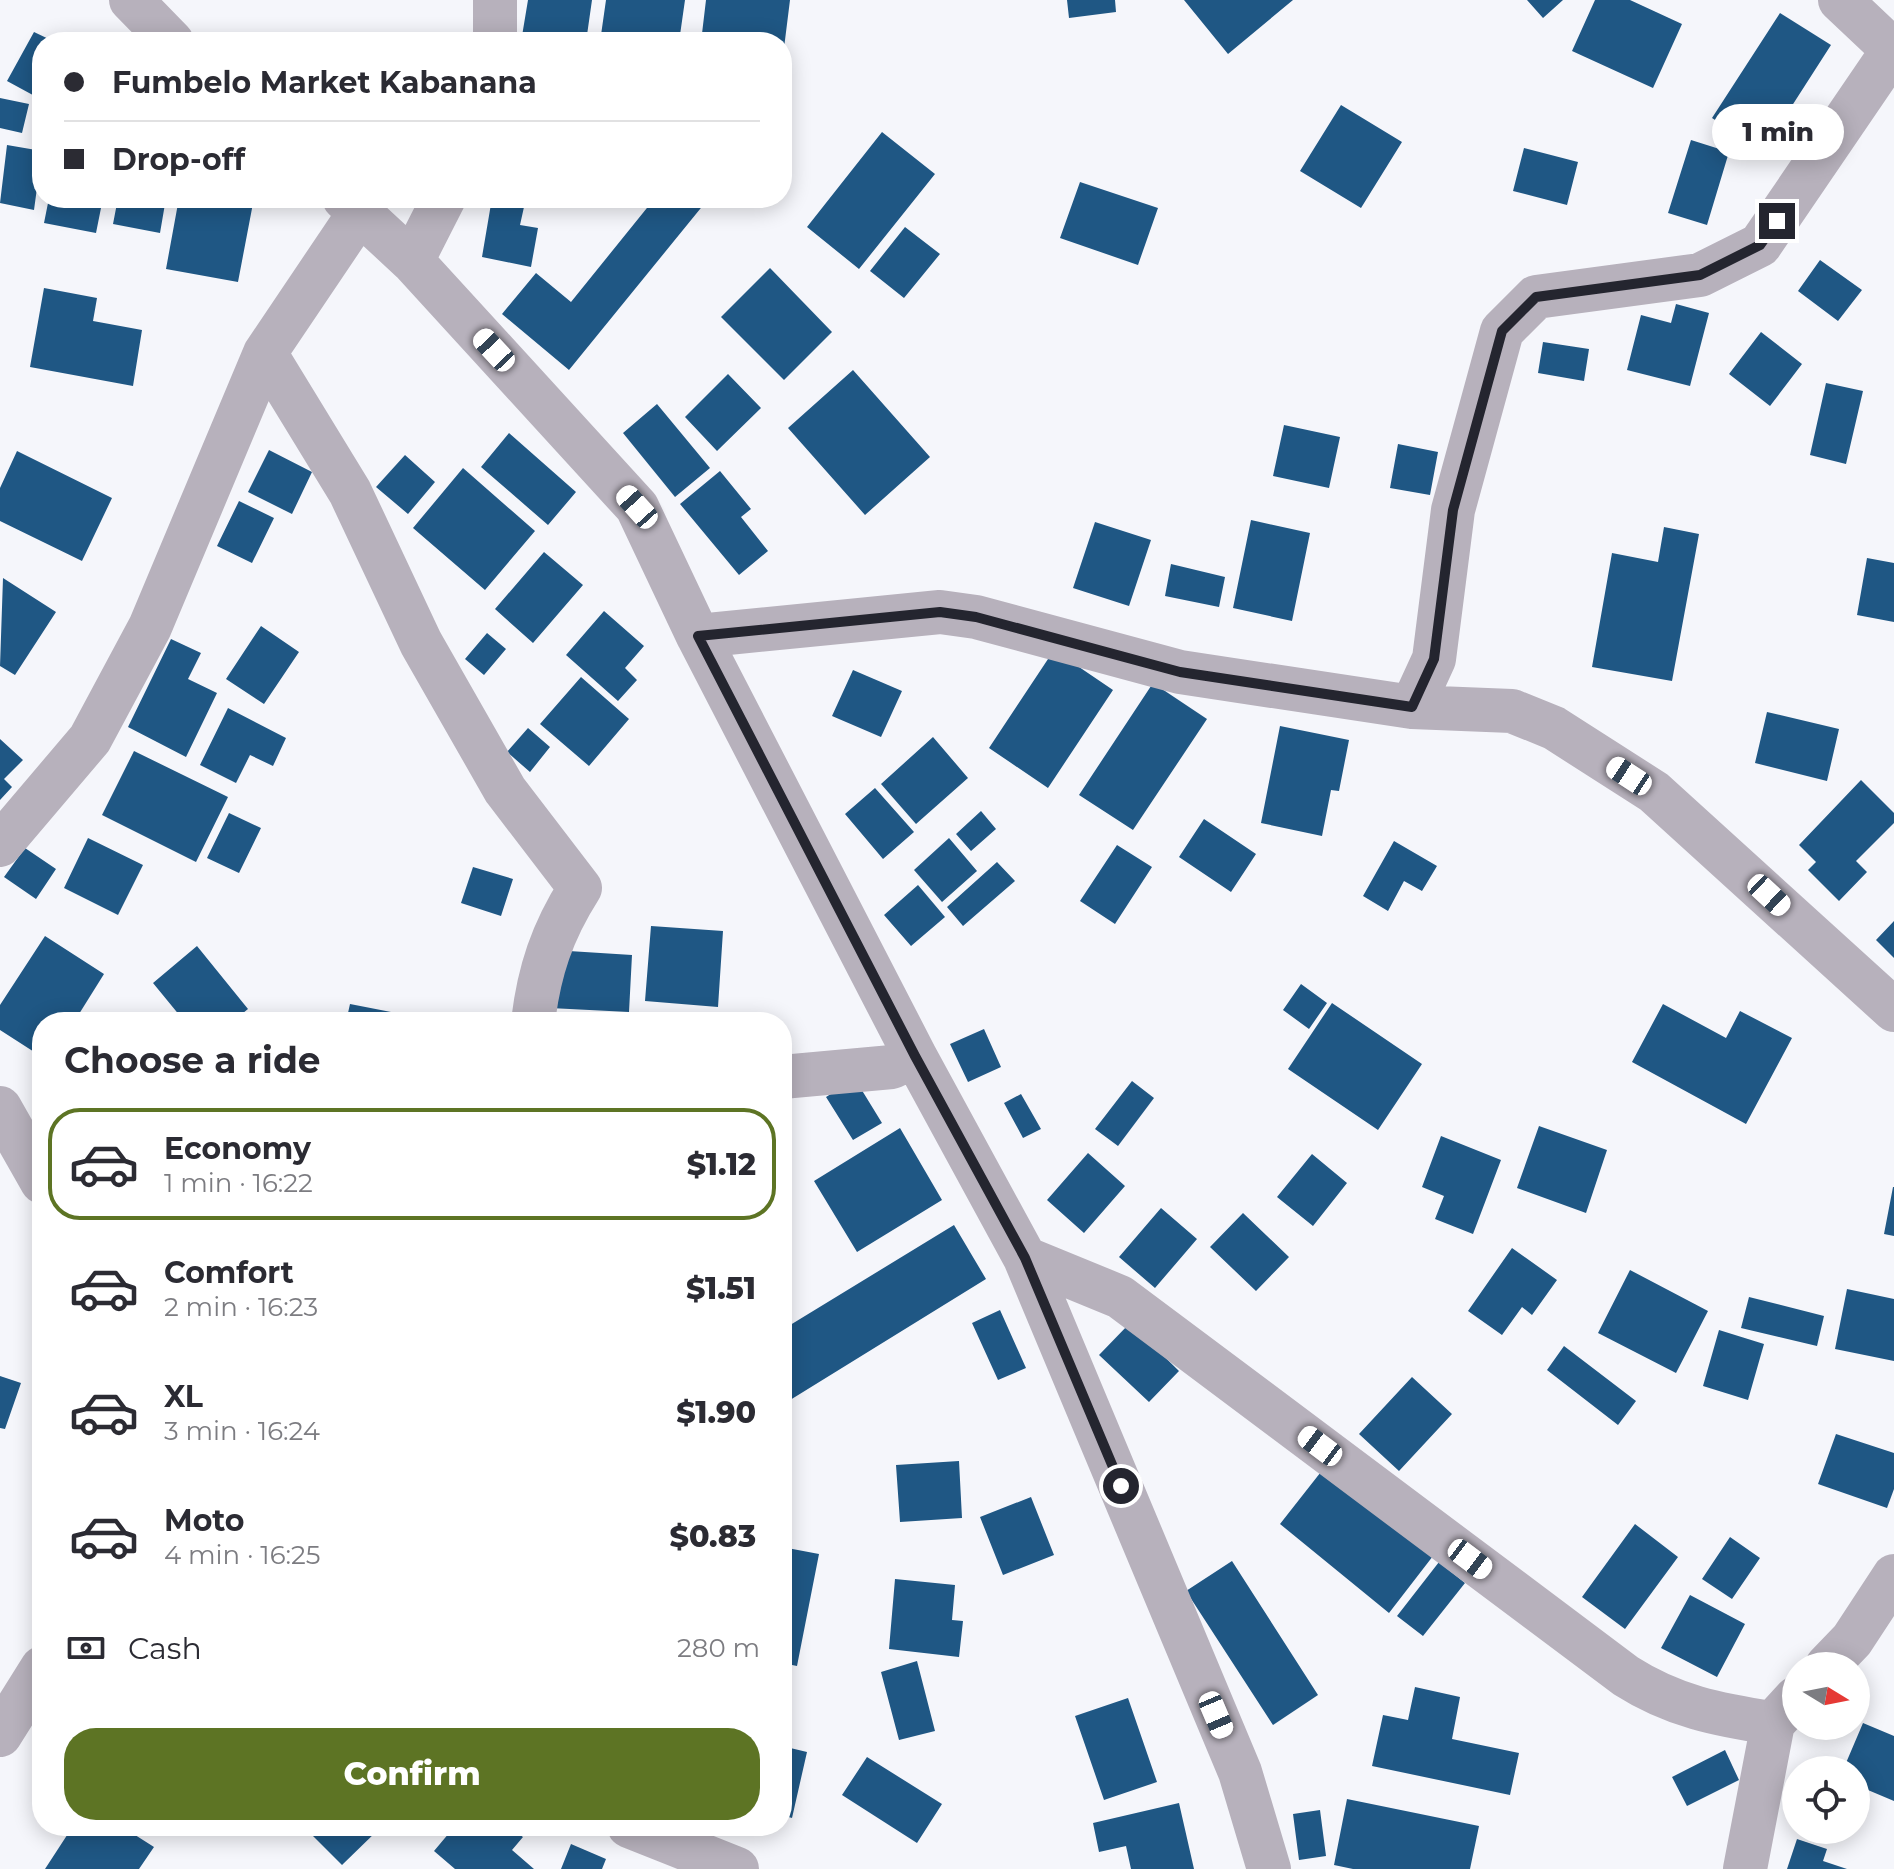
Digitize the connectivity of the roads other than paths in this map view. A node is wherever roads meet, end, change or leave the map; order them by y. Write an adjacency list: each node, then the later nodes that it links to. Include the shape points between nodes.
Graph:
1 (131, 0): 4 (street)
2 (495, 0): 5 (street)
3 (1840, 0): 6 (street)
4 (162, 32)
5 (495, 32)
6 (1893, 50): 13 (street, via 1760,245 1700,275 1536,297 1502,331 1453,510 1434,659)
7 (350, 208): 11 (street)
8 (355, 208): 10 (street)
9 (439, 208): 10 (street)
10 (412, 261): 12 (street, via 637,507)
11 (265, 353): 14 (street, via 150,627 98,725); 16 (street, via 350,492 421,643 505,790 580,888 556,926)
12 (698, 636): 13 (street, via 940,612 1180,672); 17 (street)
13 (1412, 707): 15 (street, via 1512,711 1554,728 1654,792)
14 (0, 845)
15 (1894, 1010)
16 (534, 1012)
17 (915, 1056): 18 (street, via 892,1067); 21 (street)
18 (792, 1076)
19 (0, 1108): 20 (street)
20 (32, 1164)
21 (1025, 1258): 25 (street, via 1120,1297 1635,1682 1676,1704 1713,1714); 30 (street, via 1240,1772)
22 (1894, 1576): 23 (street)
23 (1840, 1652)
24 (32, 1684): 27 (street)
25 (1782, 1710)
26 (1782, 1718): 31 (street)
27 (0, 1735)
28 (654, 1836): 29 (street)
29 (737, 1869)
30 (1269, 1869)
31 (1745, 1869)

